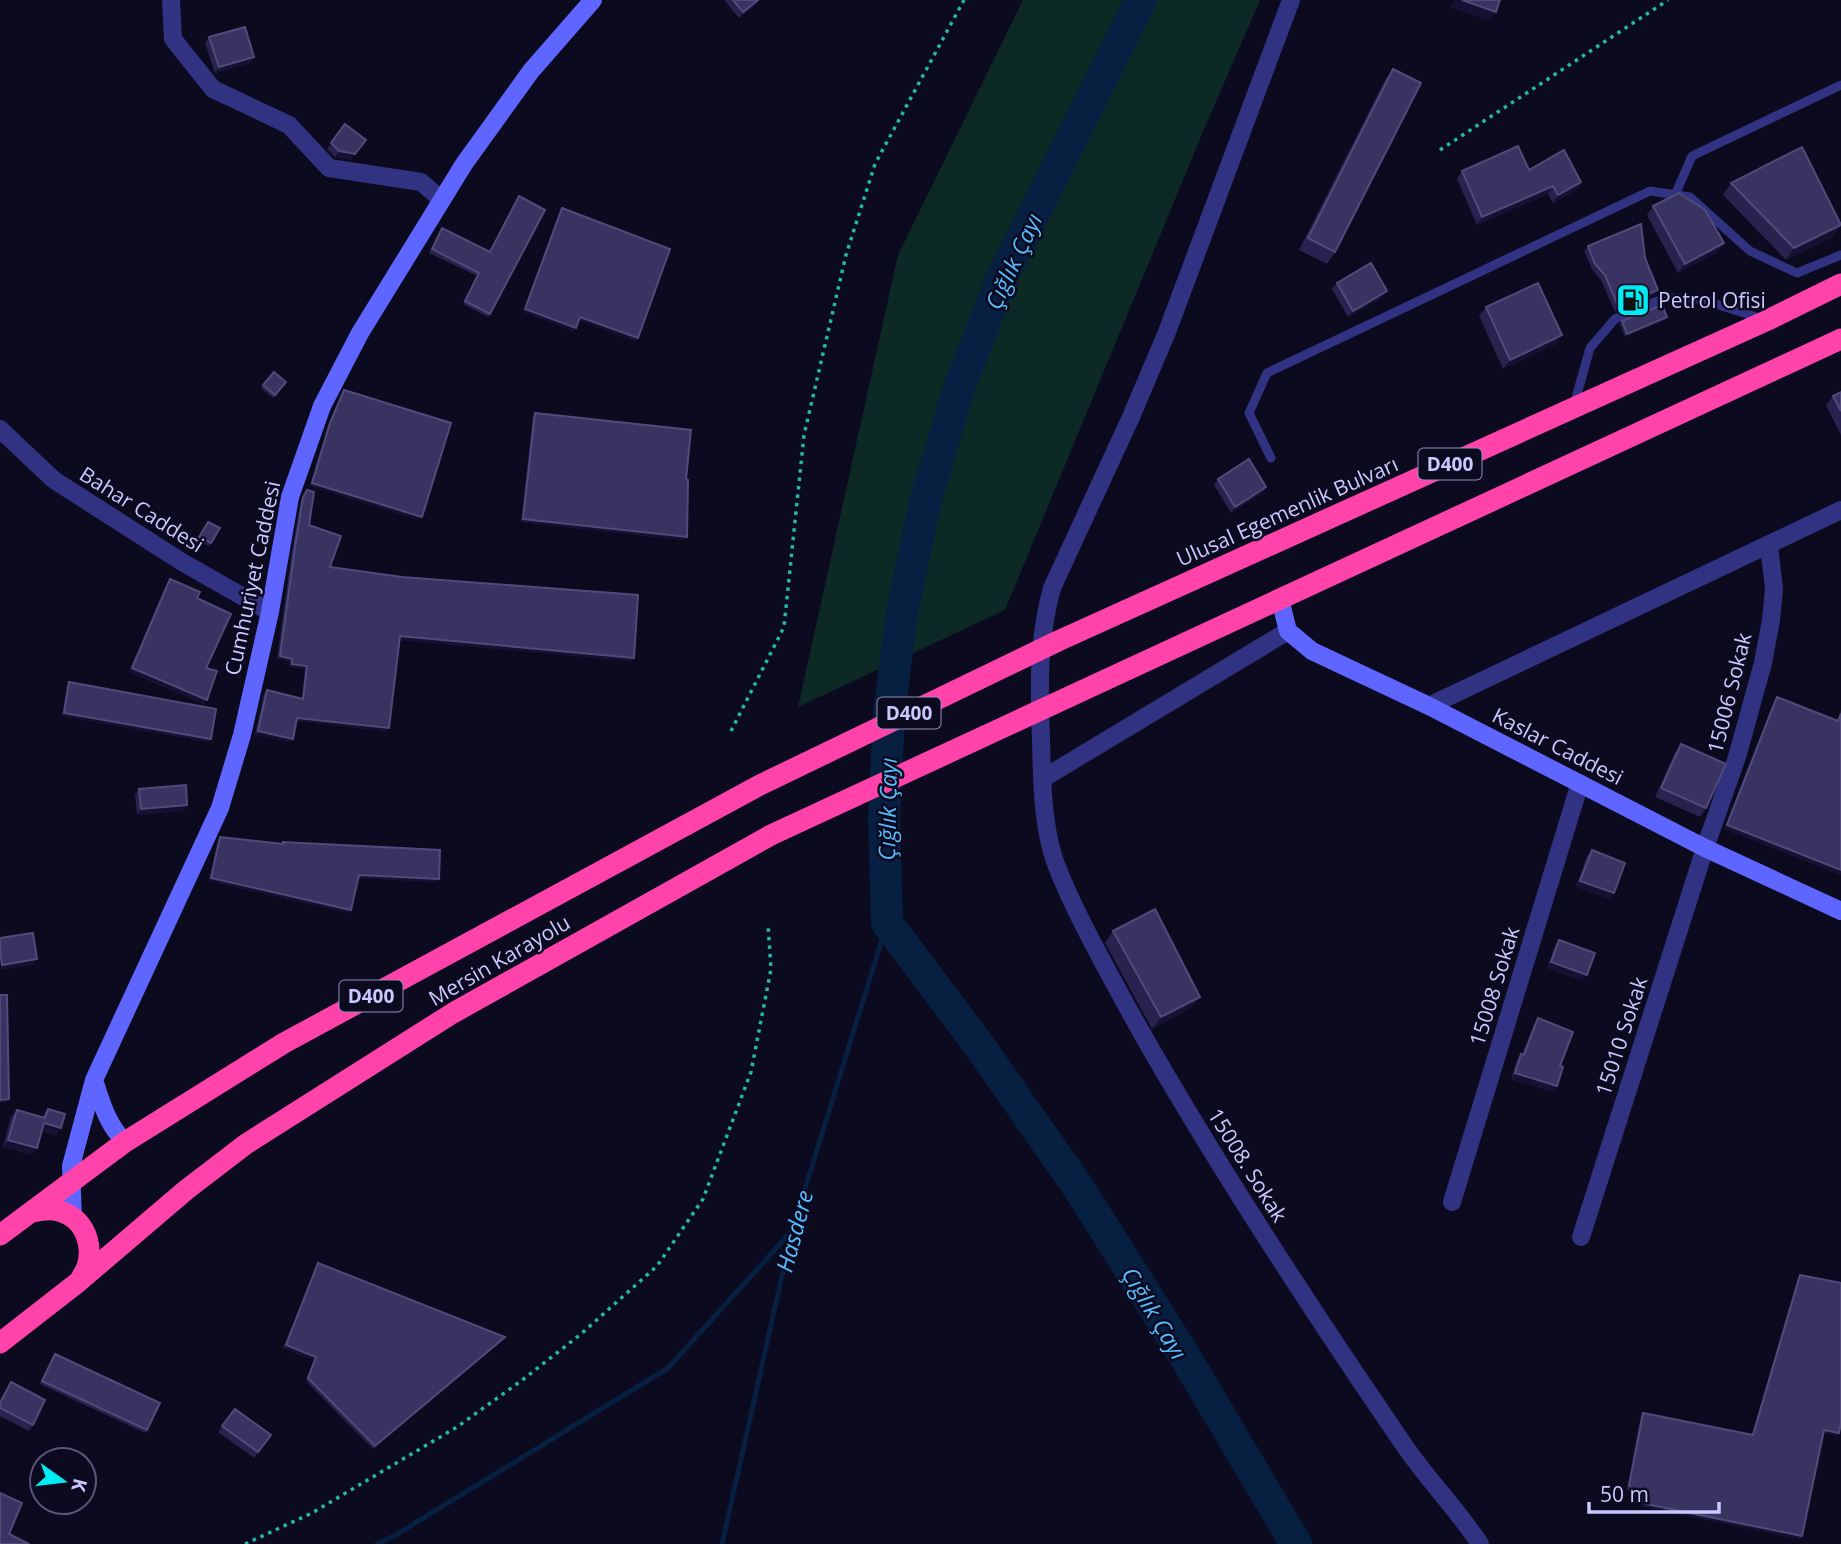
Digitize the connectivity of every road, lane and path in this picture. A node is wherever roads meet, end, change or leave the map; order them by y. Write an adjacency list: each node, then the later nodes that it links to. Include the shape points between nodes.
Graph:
1 (171, 0): 9 (street, via 173,39 213,89 289,125 328,169 421,182)
2 (593, 0): 9 (street, Cumhuriyet Caddesi, via 531,71)
3 (964, 0): 24 (path, via 875,164 846,255 804,435 784,627)
4 (1292, 0): 25 (street, 15008. Sokak, via 1167,332 1052,588 1041,646)
5 (1668, 0): 7 (path)
6 (1841, 85): 8 (lane, via 1692,156)
7 (1440, 150)
8 (1675, 195): 10 (lane, via 1690,197 1750,251 1797,273); 16 (lane, via 1650,191 1267,373 1249,413)
9 (442, 200): 20 (street, Cumhuriyet Caddesi, via 360,333 322,406 290,497)
10 (1841, 255)
11 (1841, 284): 12 (highway, Ulusal Egemenlik Bulvarı / D400)
12 (1768, 320): 14 (highway, Ulusal Egemenlik Bulvarı / D400); 14 (lane, via 1700,299 1665,298 1615,319 1590,348)
13 (1841, 340): 19 (highway, D400)
14 (1573, 409): 22 (highway, Ulusal Egemenlik Bulvarı / D400)
15 (0, 429): 20 (street, Bahar Caddesi, via 54,480 182,562)
16 (1272, 458)
17 (1841, 510): 18 (street)
18 (1769, 545): 23 (street); 27 (street, 15006 Sokak, via 1774,589 1763,663)
19 (1279, 599): 21 (street); 38 (highway, Mersin Karayolu / D400, via 771,835 453,1013 246,1144)
20 (270, 611): 30 (street, Cumhuriyet Caddesi, via 220,808)
21 (1289, 631): 23 (street, Kaslar Caddesi, via 1312,651); 25 (street)
22 (1058, 641): 31 (highway, Mersin Karayolu / D400, via 760,785 284,1044)
23 (1429, 706): 26 (street, Kaslar Caddesi)
24 (731, 731)
25 (1042, 779): 43 (street, 15008. Sokak, via 1046,826 1064,884 1095,950 1192,1121 1406,1448)
26 (1580, 783): 27 (street, Kaslar Caddesi); 33 (street, 15008 Sokak)
27 (1705, 848): 28 (street, Kaslar Caddesi); 37 (street, 15010 Sokak)
28 (1841, 911)
29 (768, 924): 42 (path, via 771,969 751,1072 703,1199 657,1266 581,1334 457,1427 312,1513)
30 (94, 1080): 31 (street, via 107,1119); 32 (street, Cumhuriyet Caddesi)
31 (125, 1142): 32 (highway, Mersin Karayolu / D400)
32 (71, 1174): 34 (highway, Mersin Karayolu / D400, via 54,1195); 35 (street, Cumhuriyet Caddesi)
33 (1452, 1202)
34 (31, 1212): 35 (highway, via 53,1210); 36 (highway, Mersin Karayolu / D400)
35 (73, 1217): 38 (highway, via 86,1235 90,1256)
36 (0, 1235)
37 (1581, 1237)
38 (77, 1283): 39 (highway, Mersin Karayolu / D400)
39 (28, 1322): 40 (highway); 41 (highway, Mersin Karayolu / D400)
40 (0, 1325)
41 (0, 1343)
42 (245, 1544)
43 (1480, 1544)

